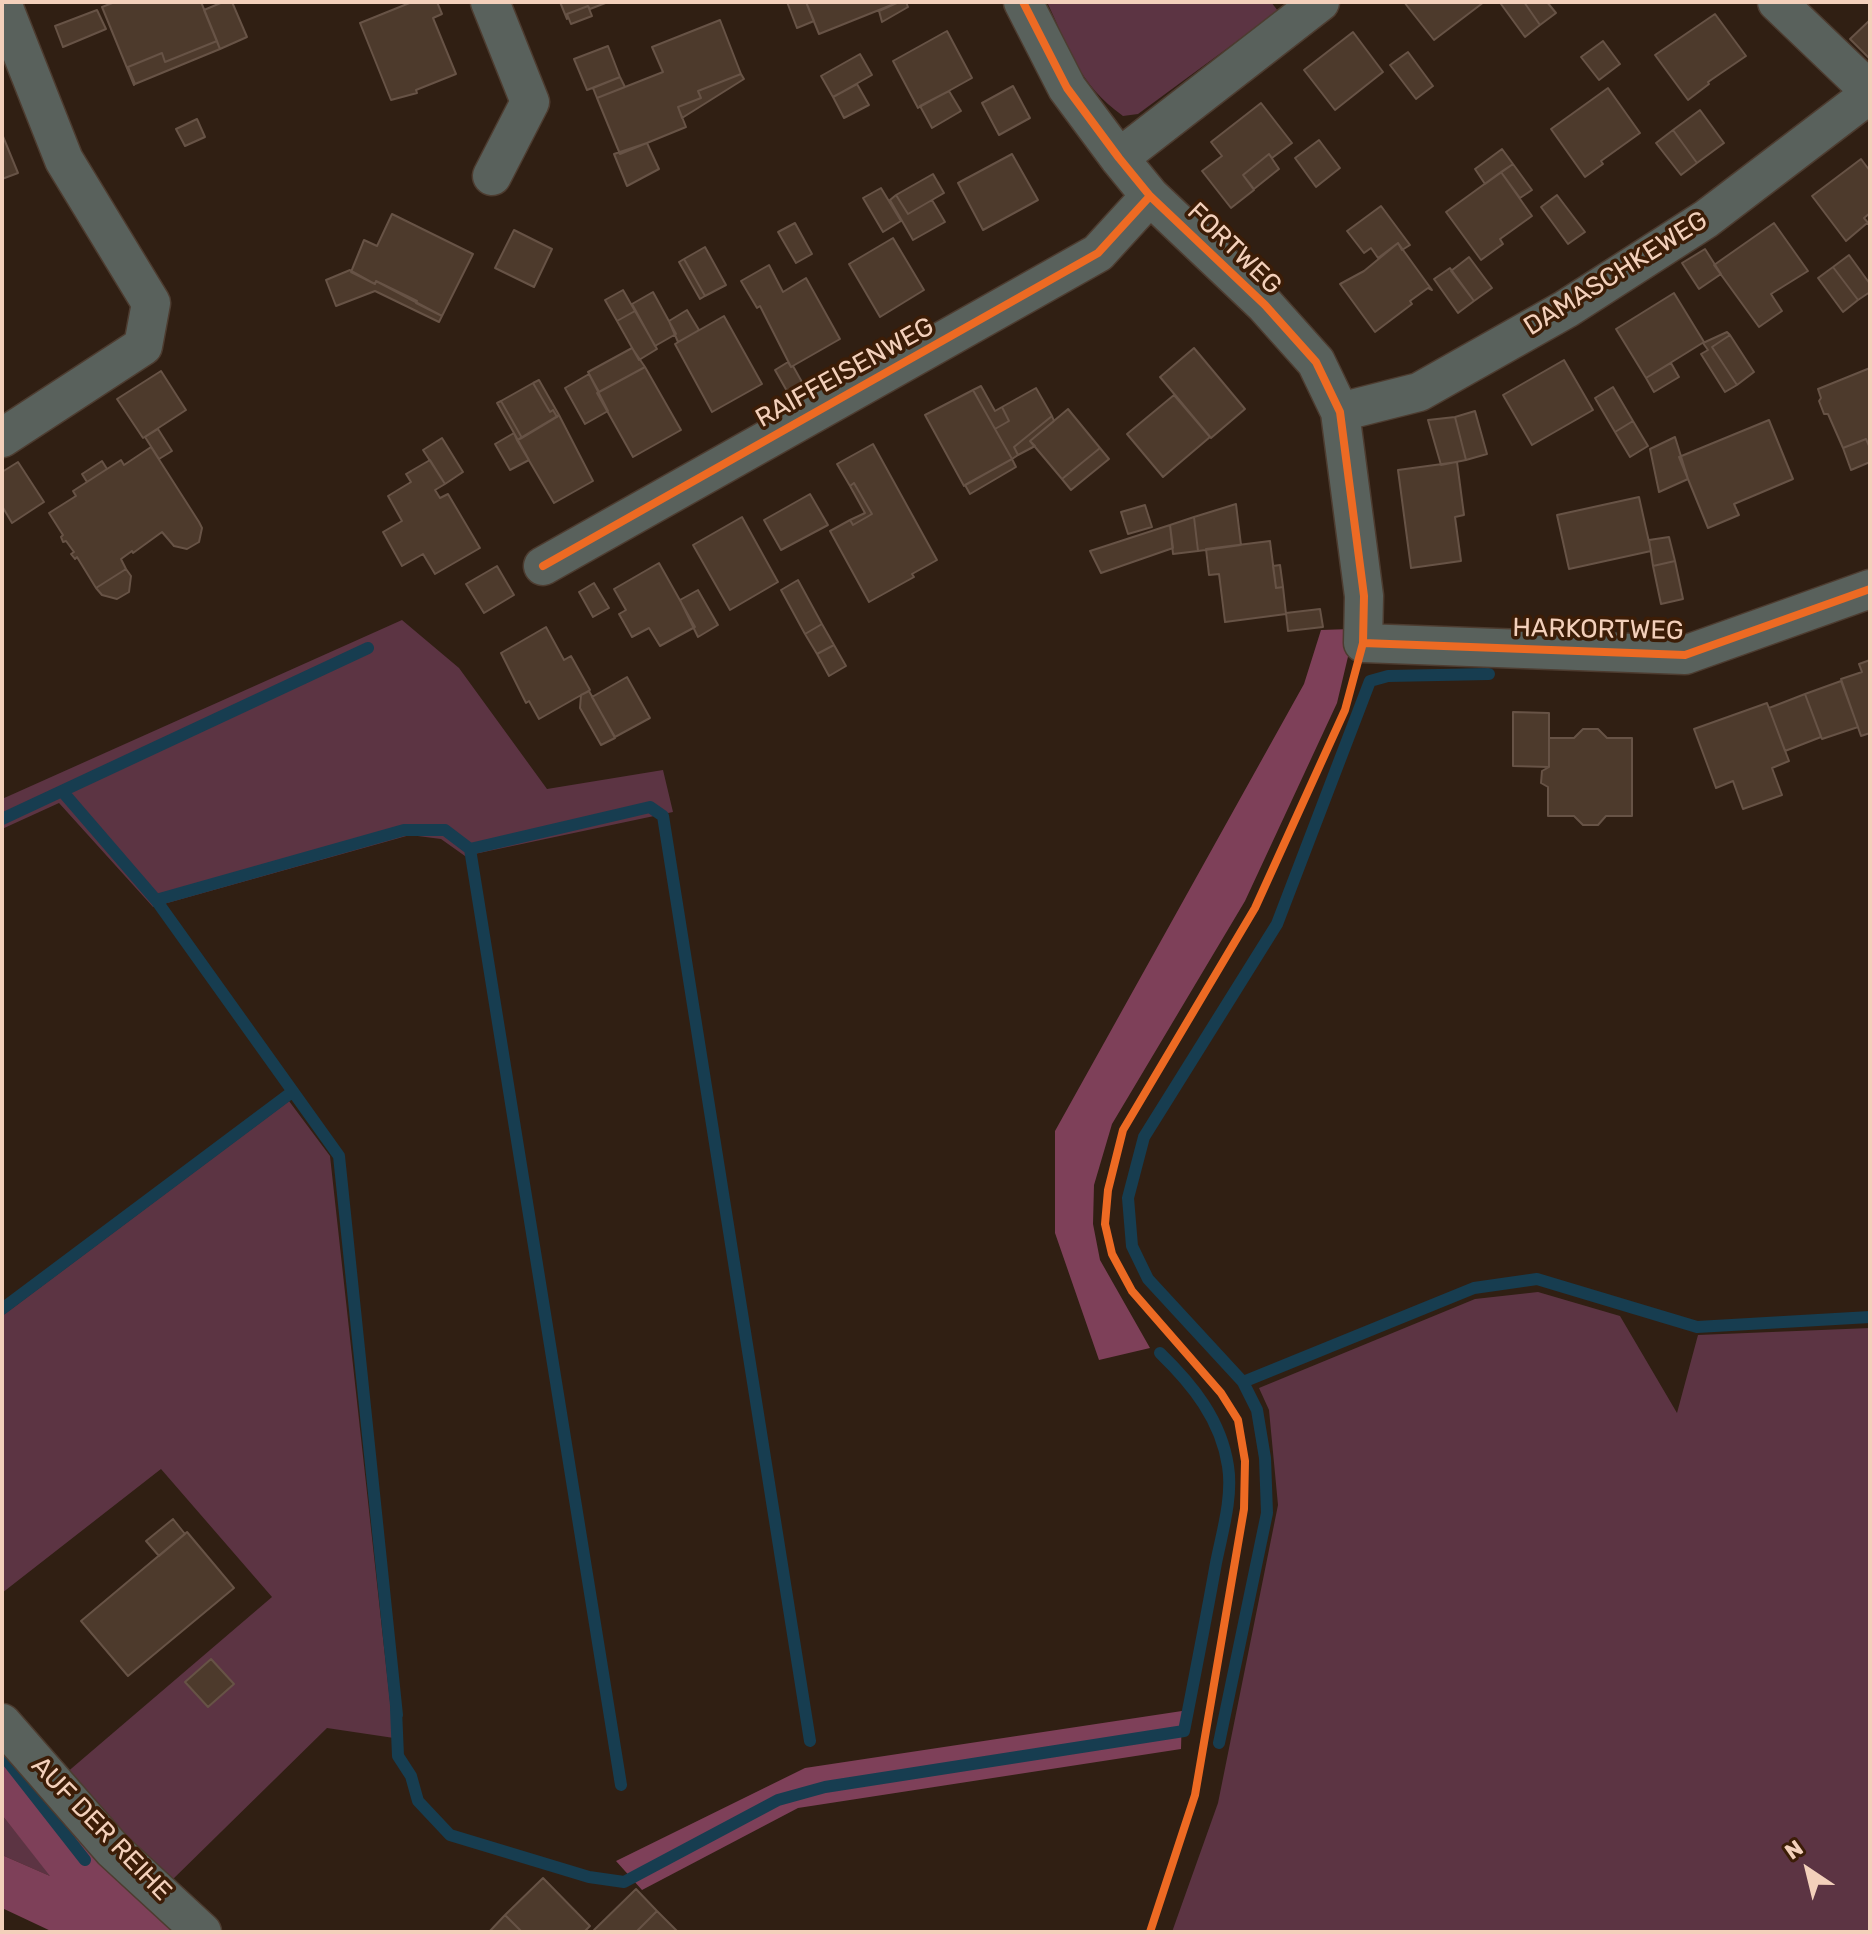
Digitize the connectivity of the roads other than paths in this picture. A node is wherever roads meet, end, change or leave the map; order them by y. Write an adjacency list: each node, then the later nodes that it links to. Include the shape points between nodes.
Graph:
1 (490, 2): 8 (street, via 530,102)
2 (1023, 2): 7 (street, FORTWEG, via 1067,88)
3 (1320, 2): 7 (street)
4 (1777, 2): 6 (street, DAMASCHKEWEG)
5 (2, 3): 11 (street, via 64,160 151,303 143,346)
6 (1870, 93): 10 (street, DAMASCHKEWEG, via 1706,219 1566,309 1419,392)
7 (1119, 158): 9 (street, FORTWEG)
8 (492, 176)
9 (1150, 196): 10 (street, FORTWEG, via 1265,305 1316,362); 12 (street, RAIFFEISENWEG, via 1098,253)
10 (1340, 412): 14 (street, FORTWEG, via 1364,596)
11 (2, 438)
12 (543, 566)
13 (1870, 589): 14 (street, HARKORTWEG, via 1685,655)
14 (1363, 643)
15 (2, 1723): 16 (street, AUF DER REIHE, via 113,1850)
16 (202, 1932)

